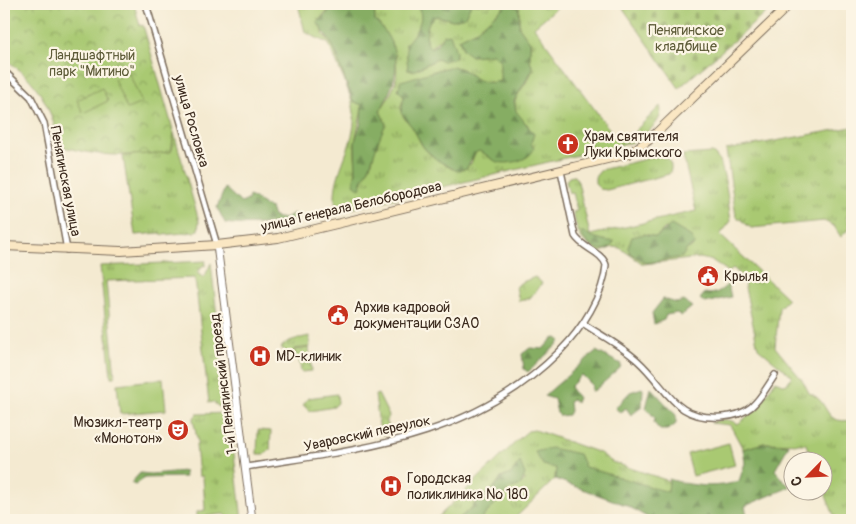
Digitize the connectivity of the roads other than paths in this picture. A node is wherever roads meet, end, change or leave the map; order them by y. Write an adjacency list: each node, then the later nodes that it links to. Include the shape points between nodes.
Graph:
1 (146, 4): 5 (street, улица Рословка)
2 (790, 4): 4 (main road, улица Генерала Белобородова, via 638,148 628,154)
3 (4, 71): 7 (street, Пенягинская улица, via 31,97 44,123)
4 (561, 170): 5 (main road, улица Генерала Белобородова, via 307,232); 8 (street, Уваровский переулок, via 575,236 606,265)
5 (217, 245): 7 (main road, улица Генерала Белобородова, via 121,251); 10 (street, 1-й Пенягинский проезд)
6 (4, 246): 7 (main road, улица Генерала Белобородова)
7 (67, 250)
8 (584, 324): 9 (street, via 636,359 672,400 698,417 742,414 753,407); 10 (street, Уваровский переулок, via 556,356 518,387 485,408 446,426 392,441)
9 (775, 375)
10 (246, 468): 11 (street, 1-й Пенягинский проезд)
11 (252, 520)

